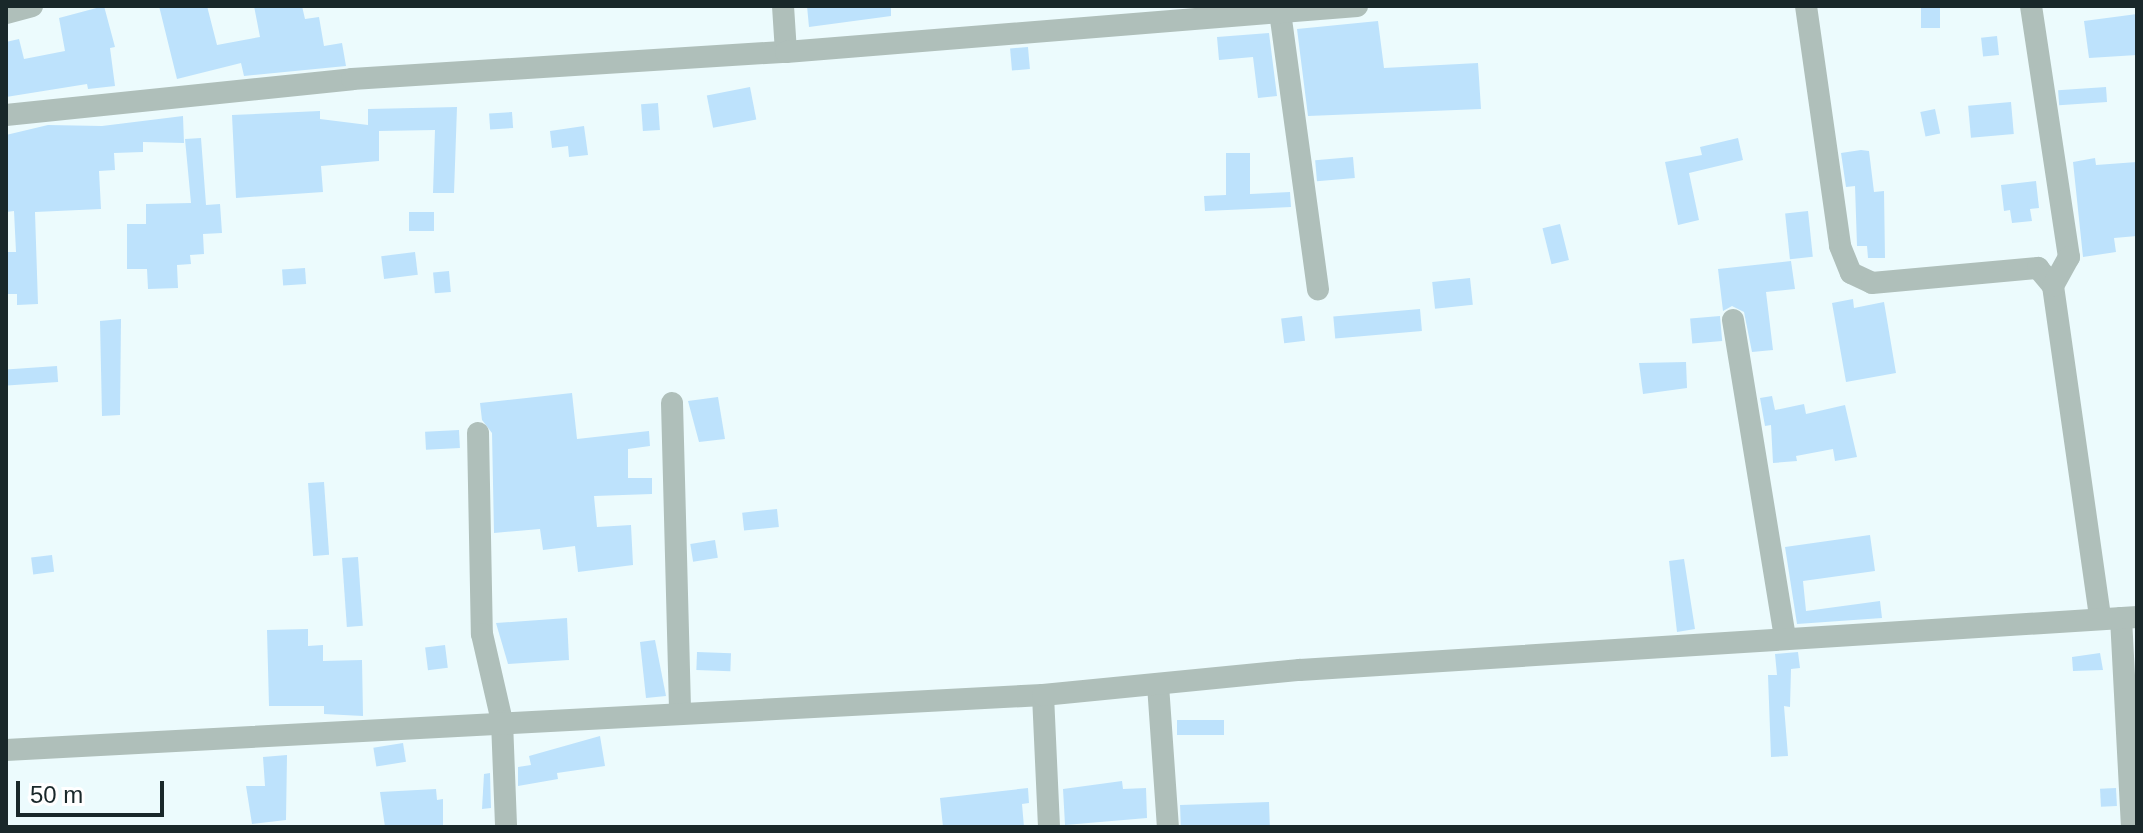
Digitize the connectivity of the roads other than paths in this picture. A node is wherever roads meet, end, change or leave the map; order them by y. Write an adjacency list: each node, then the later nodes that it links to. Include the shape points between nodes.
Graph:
1 (32, 6): 8 (street)
2 (783, 6): 9 (street)
3 (1357, 6): 6 (street)
4 (1806, 6): 11 (street, via 1840,246 1851,273 1872,283 2038,268)
5 (2031, 6): 11 (street, via 2069,257)
6 (1310, 8): 7 (street)
7 (1280, 12): 9 (street); 12 (street)
8 (6, 13)
9 (786, 52): 10 (street, via 352,79)
10 (6, 115)
11 (2053, 286): 16 (street)
12 (1318, 289)
13 (1733, 320): 17 (street)
14 (672, 403): 20 (street)
15 (478, 433): 21 (street, via 482,634)
16 (2119, 617): 17 (street); 26 (street)
17 (1785, 636): 18 (street)
18 (1158, 685): 19 (street); 25 (street)
19 (1043, 695): 20 (street); 24 (street)
20 (680, 714): 21 (street)
21 (502, 721): 22 (street); 23 (street)
22 (6, 750)
23 (506, 827)
24 (1049, 827)
25 (1168, 827)
26 (2132, 827)

